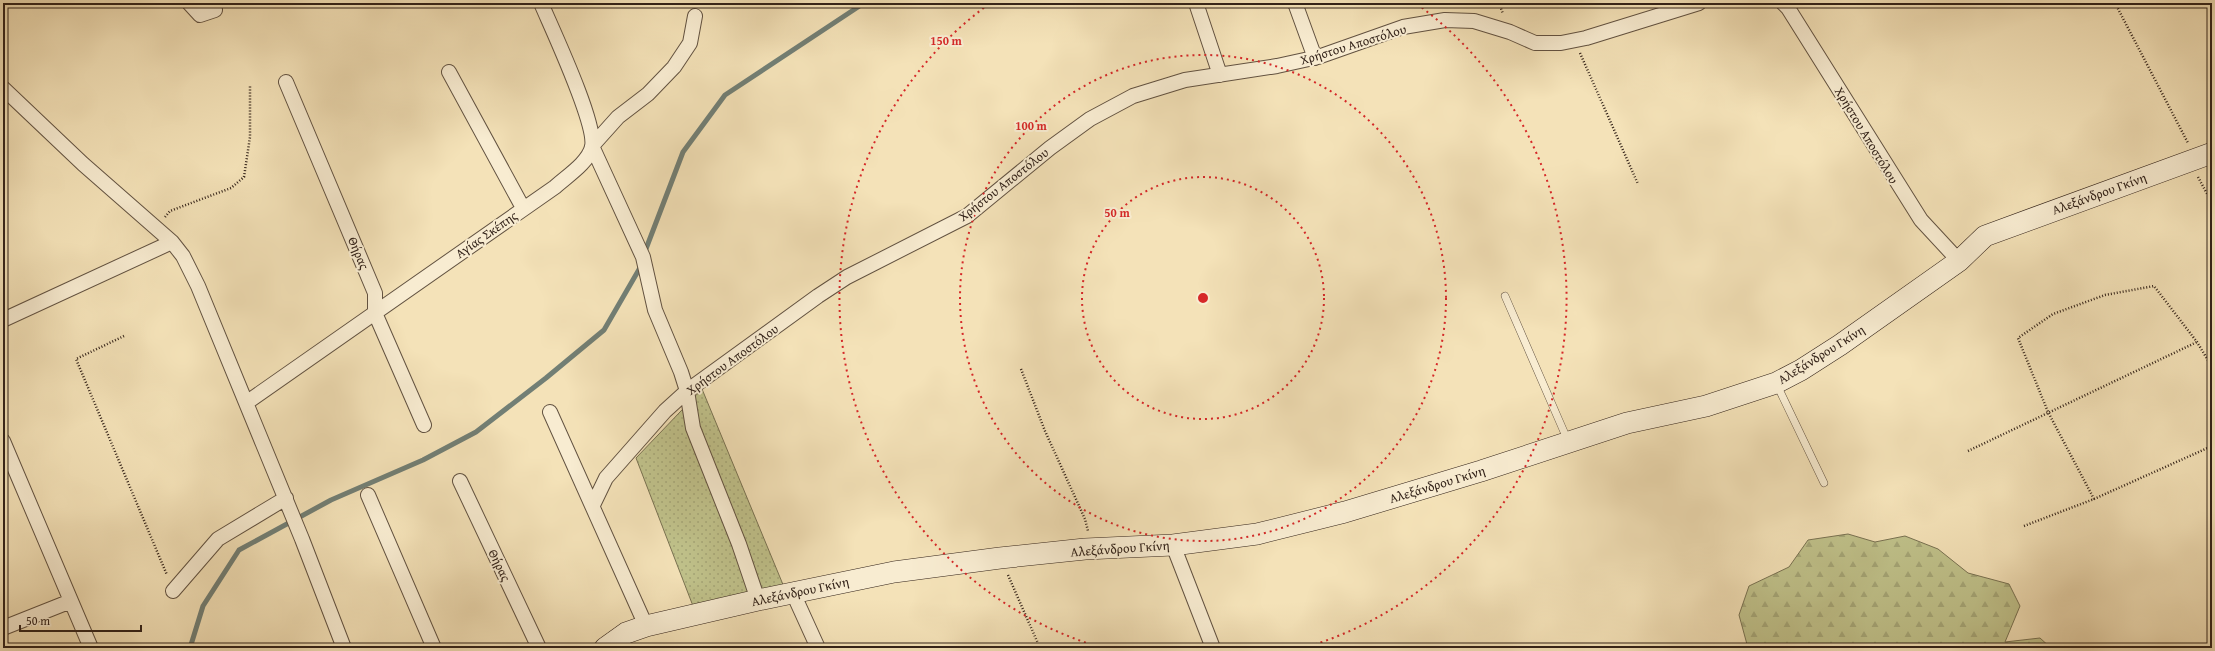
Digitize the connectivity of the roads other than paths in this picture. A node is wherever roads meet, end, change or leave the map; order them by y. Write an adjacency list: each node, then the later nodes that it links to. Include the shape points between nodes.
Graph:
1 (189, 3): 7 (street, via 200,15)
2 (541, 3): 14 (street, via 587,112)
3 (1196, 3): 11 (street)
4 (1295, 3): 9 (street)
5 (1699, 3): 9 (street, Χρήστου Αποστόλου, via 1560,43 1535,43 1474,21 1445,20 1403,27)
6 (1783, 3): 18 (street, Χρήστου Αποστόλου, via 1921,220)
7 (215, 10)
8 (695, 16): 14 (street, Αγίας Σκέπης, via 690,43 674,67 648,94 618,116)
9 (1315, 58): 11 (street, Χρήστου Αποστόλου)
10 (449, 72): 16 (street)
11 (1220, 75): 23 (street, Χρήστου Αποστόλου, via 1185,80 1133,96 1090,119 967,216 847,277)
12 (286, 82): 20 (street, Θήρας, via 375,293)
13 (3, 88): 17 (street, via 83,164)
14 (592, 146): 16 (street, Αγίας Σκέπης, via 588,156 555,187); 23 (street, via 643,257 655,310)
15 (2199, 157): 18 (street, Αλεξάνδρου Γκίνη, via 1985,236)
16 (523, 208): 20 (street, Αγίας Σκέπης)
17 (172, 242): 21 (street); 24 (street, via 183,256 198,286)
18 (1958, 261): 22 (street, Αλεξάνδρου Γκίνη, via 1840,344)
19 (1504, 296): 28 (lane)
20 (375, 313): 24 (street, Αγίας Σκέπης); 26 (street, Θήρας)
21 (3, 320)
22 (1776, 383): 28 (street, Αλεξάνδρου Γκίνη, via 1706,406 1627,423); 30 (lane)
23 (687, 391): 33 (street, Χρήστου Αποστόλου, via 665,411 606,478); 37 (street, via 693,428 739,544)
24 (246, 403): 32 (street)
25 (550, 412): 33 (street)
26 (424, 425)
27 (3, 441): 38 (street)
28 (1569, 442): 34 (street, Αλεξάνδρου Γκίνη, via 1337,514 1257,534)
29 (460, 482): 44 (street, Θήρας)
30 (1824, 483)
31 (368, 495): 43 (street)
32 (287, 501): 35 (street, via 218,539); 42 (street)
33 (593, 505): 39 (street)
34 (1173, 544): 36 (street, Αλεξάνδρου Γκίνη, via 1000,558 894,572); 47 (street)
35 (173, 591)
36 (793, 593): 37 (street, Αλεξάνδρου Γκίνη); 46 (street)
37 (758, 600): 39 (street, Αλεξάνδρου Γκίνη)
38 (72, 601): 40 (street); 41 (street)
39 (646, 626): 45 (street, Αλεξάνδρου Γκίνη, via 626,633)
40 (3, 628)
41 (91, 648)
42 (344, 648)
43 (434, 648)
44 (539, 648)
45 (606, 648)
46 (818, 648)
47 (1213, 648)

